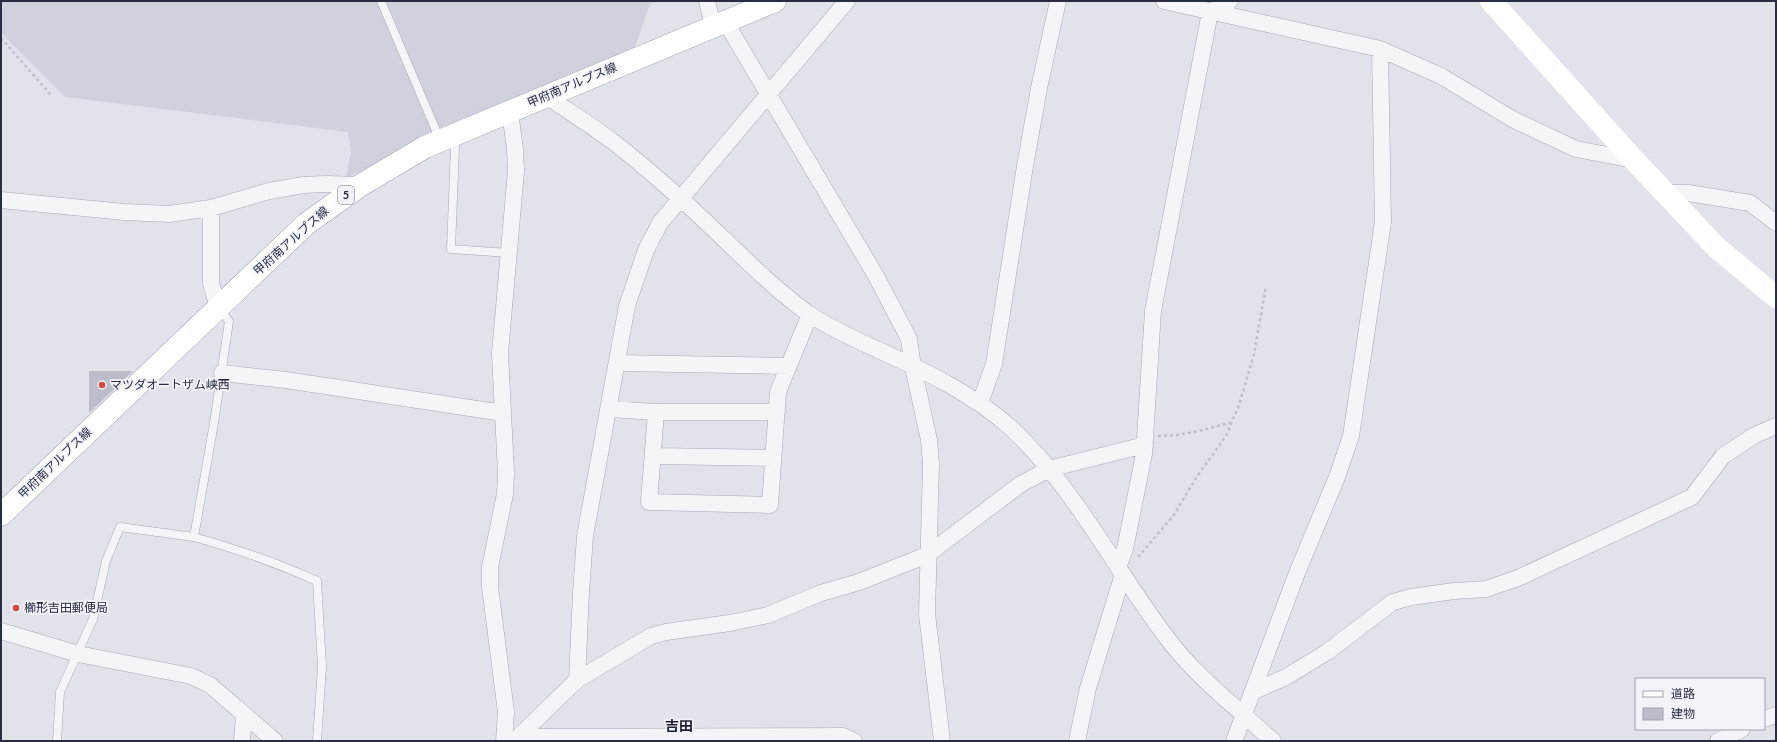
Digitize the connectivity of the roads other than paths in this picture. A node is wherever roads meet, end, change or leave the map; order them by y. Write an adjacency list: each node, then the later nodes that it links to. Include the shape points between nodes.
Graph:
1 (381, 1): 15 (lane)
2 (707, 1): 10 (street)
3 (775, 1): 10 (main road, 甲府南アルプス線 / 5)
4 (847, 1): 12 (street)
5 (1058, 1): 31 (street, via 1025,166 994,364)
6 (1164, 1): 9 (street)
7 (1230, 1): 9 (street)
8 (1491, 1): 16 (main road)
9 (1210, 12): 11 (street); 37 (street, via 1153,311)
10 (719, 24): 12 (street); 13 (main road, 甲府南アルプス線 / 5)
11 (1380, 48): 16 (street, via 1441,76 1514,120 1576,149); 48 (street, via 1383,222 1351,436)
12 (768, 94): 19 (street); 29 (street, via 876,276 910,339)
13 (546, 96): 14 (main road, 甲府南アルプス線 / 5); 19 (street, via 612,141)
14 (510, 112): 15 (main road, 甲府南アルプス線 / 5); 23 (street, via 516,171)
15 (445, 139): 17 (main road, 甲府南アルプス線 / 5, via 399,161); 23 (lane, via 455,147 451,249)
16 (1634, 160): 18 (main road)
17 (361, 185): 21 (street, via 304,185 269,191); 25 (main road, 甲府南アルプス線 / 5, via 306,224)
18 (1667, 193): 22 (street, via 1688,193 1750,203); 24 (main road, via 1718,248)
19 (680, 199): 26 (street, via 784,294); 27 (street, via 660,223 646,250 627,306)
20 (1, 200): 21 (street, via 169,214)
21 (211, 208): 25 (street, via 211,283)
22 (1776, 223)
23 (509, 253): 35 (street, via 500,354)
24 (1776, 297)
25 (218, 308): 30 (lane, via 229,321); 41 (main road, 甲府南アルプス線 / 5)
26 (810, 314): 28 (street); 29 (street, via 839,333)
27 (617, 363): 28 (street); 32 (street)
28 (789, 366): 34 (street, via 778,392)
29 (913, 367): 31 (street, via 946,382); 43 (street, via 929,440 931,464)
30 (222, 373): 35 (street, via 286,380); 42 (lane)
31 (980, 403): 40 (street, via 1011,428)
32 (609, 409): 33 (street); 47 (street, via 585,536)
33 (656, 412): 34 (street); 38 (street)
34 (777, 412): 39 (street)
35 (503, 413): 54 (street, via 505,494 490,567 490,588)
36 (1776, 426): 48 (street, via 1755,435 1723,456 1692,497 1518,578 1486,589 1432,594 1393,602 1327,652 1286,677)
37 (1146, 441): 40 (street); 44 (street)
38 (653, 456): 39 (street); 39 (street, via 649,502 770,505)
39 (773, 458)
40 (1049, 469): 43 (street, via 1021,484); 44 (street, via 1072,498)
41 (1, 515)
42 (194, 537): 46 (lane, via 120,527 106,561 93,619); 58 (lane, via 276,563 317,581 322,667)
43 (928, 554): 47 (street, via 768,615 651,636); 60 (street, via 926,614)
44 (1120, 570): 49 (street, via 1167,638 1190,666); 61 (street, via 1088,688)
45 (1, 631): 46 (street)
46 (78, 654): 50 (street, via 191,676 210,685); 55 (lane, via 60,692)
47 (577, 680): 54 (street)
48 (1252, 692): 49 (street)
49 (1243, 714): 62 (street); 63 (street)
50 (244, 715): 56 (street); 57 (street)
51 (1776, 715): 52 (street)
52 (1765, 719)
53 (1740, 730): 64 (street)
54 (512, 740): 59 (street, via 844,736)
55 (57, 741)
56 (242, 741)
57 (275, 741)
58 (317, 741)
59 (854, 741)
60 (942, 741)
61 (1077, 741)
62 (1234, 741)
63 (1273, 741)
64 (1718, 741)

